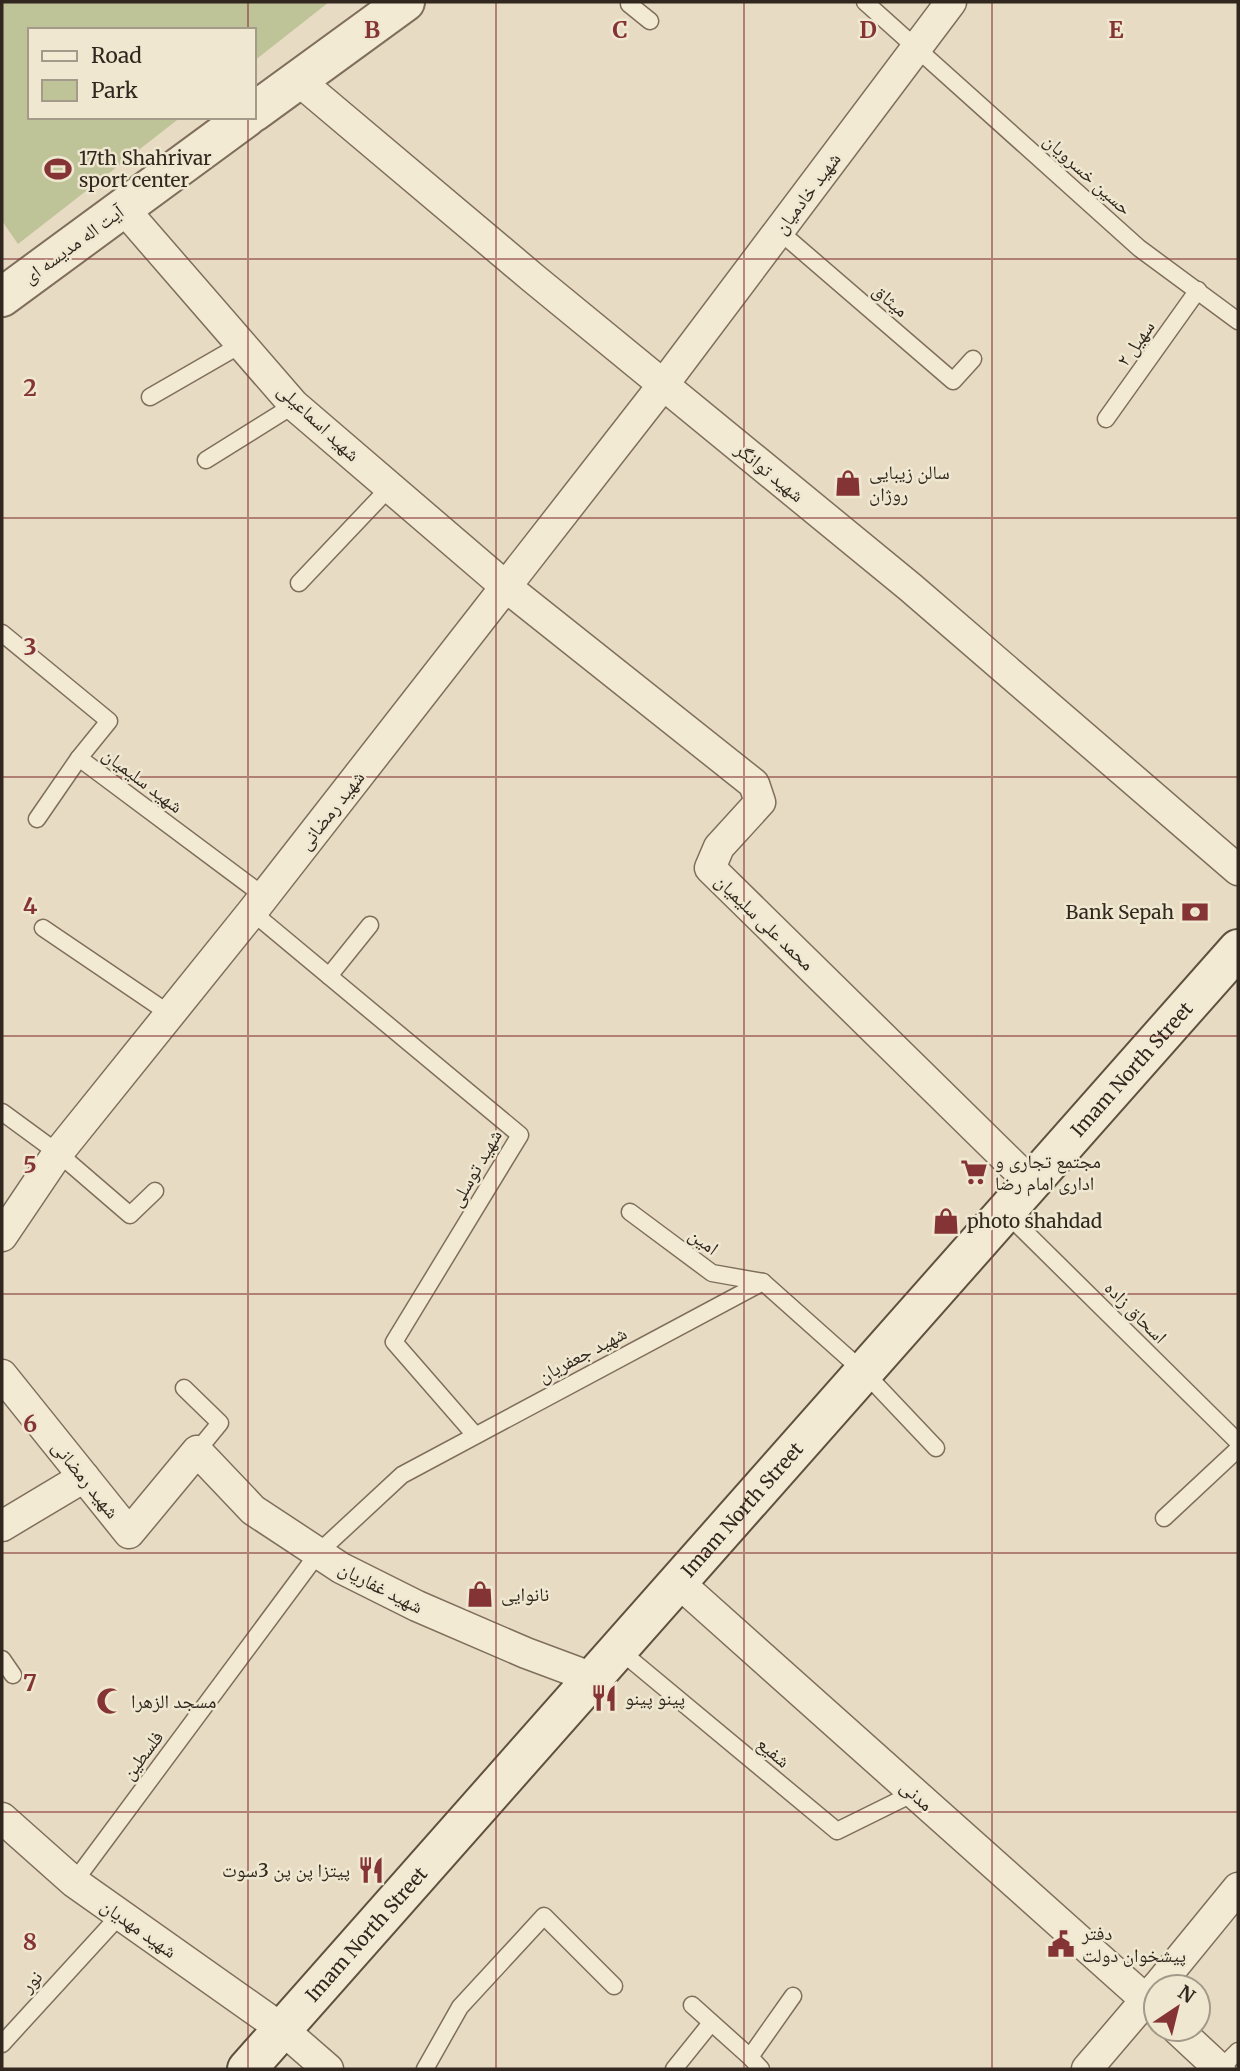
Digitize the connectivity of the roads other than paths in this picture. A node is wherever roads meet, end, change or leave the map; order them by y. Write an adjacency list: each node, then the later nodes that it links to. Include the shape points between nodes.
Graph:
1 (405, 2): 7 (main road)
2 (631, 2): 5 (lane)
3 (865, 2): 6 (lane, حسین خسرویان)
4 (951, 2): 6 (street, شهید خادمیان)
5 (650, 21)
6 (917, 48): 11 (street, شهید خادمیان); 13 (lane, حسین خسرویان, via 1139,248)
7 (298, 80): 8 (main road); 17 (street, شهید توانگر)
8 (256, 111)
9 (244, 119): 10 (main road, آیت اله مدیسه ای)
10 (123, 208): 12 (main road, آیت اله مدیسه ای); 15 (street, شهید اسماعیلی)
11 (779, 231): 16 (lane, میثاق, via 953,381); 17 (street, شهید خادمیان)
12 (5, 289)
13 (1198, 290): 14 (lane, حسین خسرویان); 20 (lane, سهیل ۲)
14 (1238, 321)
15 (242, 344): 18 (lane); 19 (street, شهید اسماعیلی)
16 (973, 359)
17 (663, 385): 24 (street, شهید رمضانی); 28 (street, شهید توانگر, via 910,587)
18 (150, 397)
19 (294, 405): 21 (lane); 22 (street, شهید اسماعیلی)
20 (1106, 419)
21 (206, 460)
22 (390, 487): 23 (lane); 24 (street, شهید اسماعیلی)
23 (299, 583)
24 (505, 586): 29 (street, شهید رمضانی); 37 (street, محمد علی سلیمیان, via 754,784 760,802 719,847 709,868)
25 (3, 636): 26 (lane, شهید سلیمیان, via 109,722)
26 (79, 758): 27 (lane); 29 (lane, شهید سلیمیان)
27 (37, 819)
28 (1238, 870)
29 (258, 904): 33 (lane, شهید توسلی); 34 (street, شهید رمضانی)
30 (370, 925): 33 (lane)
31 (43, 928): 34 (lane)
32 (1238, 949): 37 (main road, Imam North Street)
33 (329, 976): 46 (lane, شهید توسلی, via 520,1135 394,1342)
34 (170, 1014): 36 (street, شهید رمضانی)
35 (2, 1112): 36 (lane)
36 (58, 1153): 38 (lane, via 130,1215); 41 (street, شهید رمضانی)
37 (1031, 1183): 40 (main road, Imam North Street)
38 (155, 1191)
39 (630, 1212): 42 (lane, امین, via 712,1273)
40 (1005, 1212): 43 (main road, Imam North Street); 47 (lane, اسحاق زاده)
41 (2, 1237)
42 (763, 1282): 43 (lane); 46 (lane, شهید جعفریان)
43 (863, 1372): 48 (lane); 55 (main road, Imam North Street)
44 (2, 1375): 51 (street, شهید رمضانی)
45 (184, 1388): 50 (lane, via 220,1423)
46 (475, 1435): 54 (lane, شهید جعفریان, via 402,1475)
47 (1238, 1442)
48 (936, 1448)
49 (1238, 1449): 52 (lane)
50 (197, 1451): 51 (street, شهید رمضانی, via 129,1533); 54 (street, شهید غفاریان, via 253,1510)
51 (84, 1477): 53 (street)
52 (1164, 1518)
53 (2, 1526)
54 (319, 1552): 59 (street, شهید غفاریان, via 417,1606); 62 (lane, فلسطین)
55 (678, 1582): 56 (main road, Imam North Street); 60 (street, مدنی)
56 (618, 1649): 59 (main road, Imam North Street); 60 (lane, شفیع, via 837,1832)
57 (2, 1659): 58 (lane)
58 (13, 1675)
59 (593, 1678): 72 (main road, Imam North Street)
60 (914, 1793): 67 (street, مدنی)
61 (2, 1818): 62 (street, شهید مهدیان)
62 (74, 1882): 64 (street, شهید مهدیان)
63 (1238, 1888): 65 (street)
64 (120, 1915): 72 (street, شهید مهدیان); 74 (lane, نور)
65 (1172, 1973)
66 (614, 1986): 79 (lane, via 544,1916 460,2007)
67 (1142, 1986)
68 (793, 1996): 76 (lane)
69 (692, 2005): 71 (lane)
70 (1142, 2009): 81 (street)
71 (711, 2023): 76 (lane); 80 (lane)
72 (282, 2029): 77 (main road, Imam North Street); 78 (street, شهید مهدیان)
73 (1192, 2043): 82 (street)
74 (2, 2044)
75 (1238, 2051): 82 (lane)
76 (755, 2063)
77 (247, 2069)
78 (328, 2069)
79 (425, 2069)
80 (674, 2069)
81 (1087, 2069)
82 (1220, 2069)

